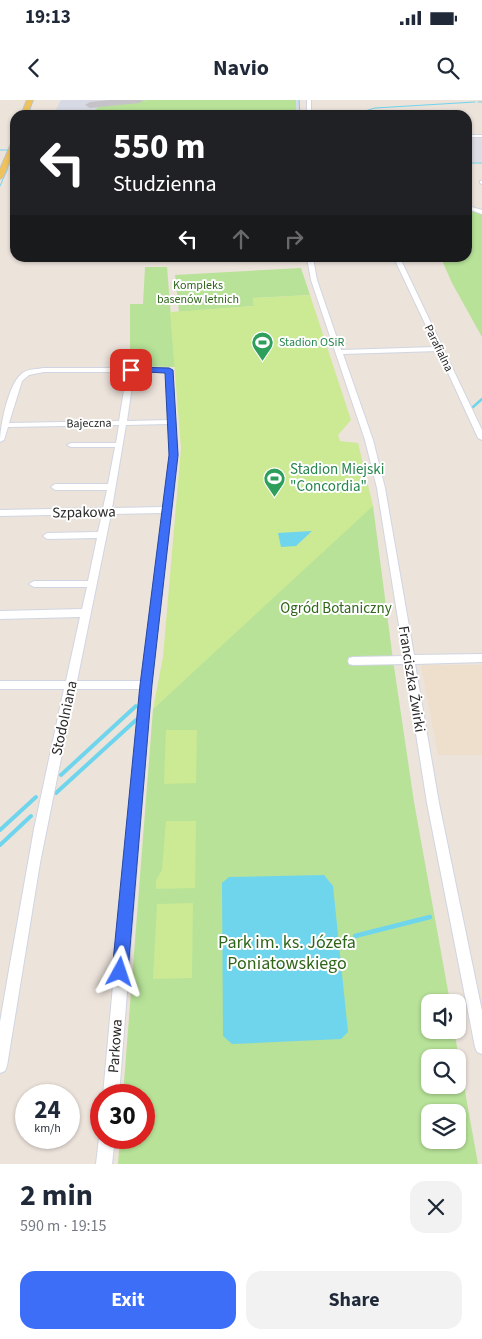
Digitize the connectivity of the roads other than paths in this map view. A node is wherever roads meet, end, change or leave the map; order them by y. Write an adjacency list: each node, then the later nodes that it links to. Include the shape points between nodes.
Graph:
1 (10, 157): 2 (main road)
2 (0, 177)
3 (311, 262): 6 (street, Franciszka Żwirki)
4 (399, 262): 5 (street, Parafialna)
5 (439, 349): 6 (street); 11 (street, Parafialna)
6 (340, 352): 27 (street, Franciszka Żwirki, via 381,488)
7 (131, 370): 8 (street, Stodolniana); 9 (street, Parkowa, via 169,370); 10 (street, via 37,370 27,373 21,378)
8 (124, 422): 9 (street, Bajeczna); 10 (street, Bajeczna); 13 (street, Stodolniana)
9 (173, 422): 17 (street, Parkowa, via 174,455)
10 (5, 424): 12 (street)
11 (482, 438)
12 (0, 440)
13 (120, 445): 14 (street); 16 (street, Stodolniana)
14 (71, 446)
15 (55, 487): 16 (street)
16 (111, 487): 18 (street, Stodolniana)
17 (168, 510): 18 (street, Szpakowa); 31 (street, Parkowa)
18 (106, 511): 19 (street, Szpakowa); 20 (street, Stodolniana)
19 (0, 513)
20 (101, 535): 21 (street); 23 (street, Stodolniana)
21 (46, 536)
22 (34, 584): 23 (street)
23 (92, 584): 24 (street, Stodolniana)
24 (86, 613): 25 (street); 29 (street, Stodolniana)
25 (0, 615)
26 (482, 658): 27 (street)
27 (409, 660): 28 (street); 32 (street, Franciszka Żwirki, via 433,803)
28 (353, 661)
29 (72, 684): 30 (street); 31 (street); 33 (street, Stodolniana, via 47,795)
30 (0, 685)
31 (146, 685): 34 (street, Parkowa)
32 (482, 1047)
33 (0, 1066)
34 (112, 1084)
35 (105, 1149): 36 (street)
36 (104, 1164)

